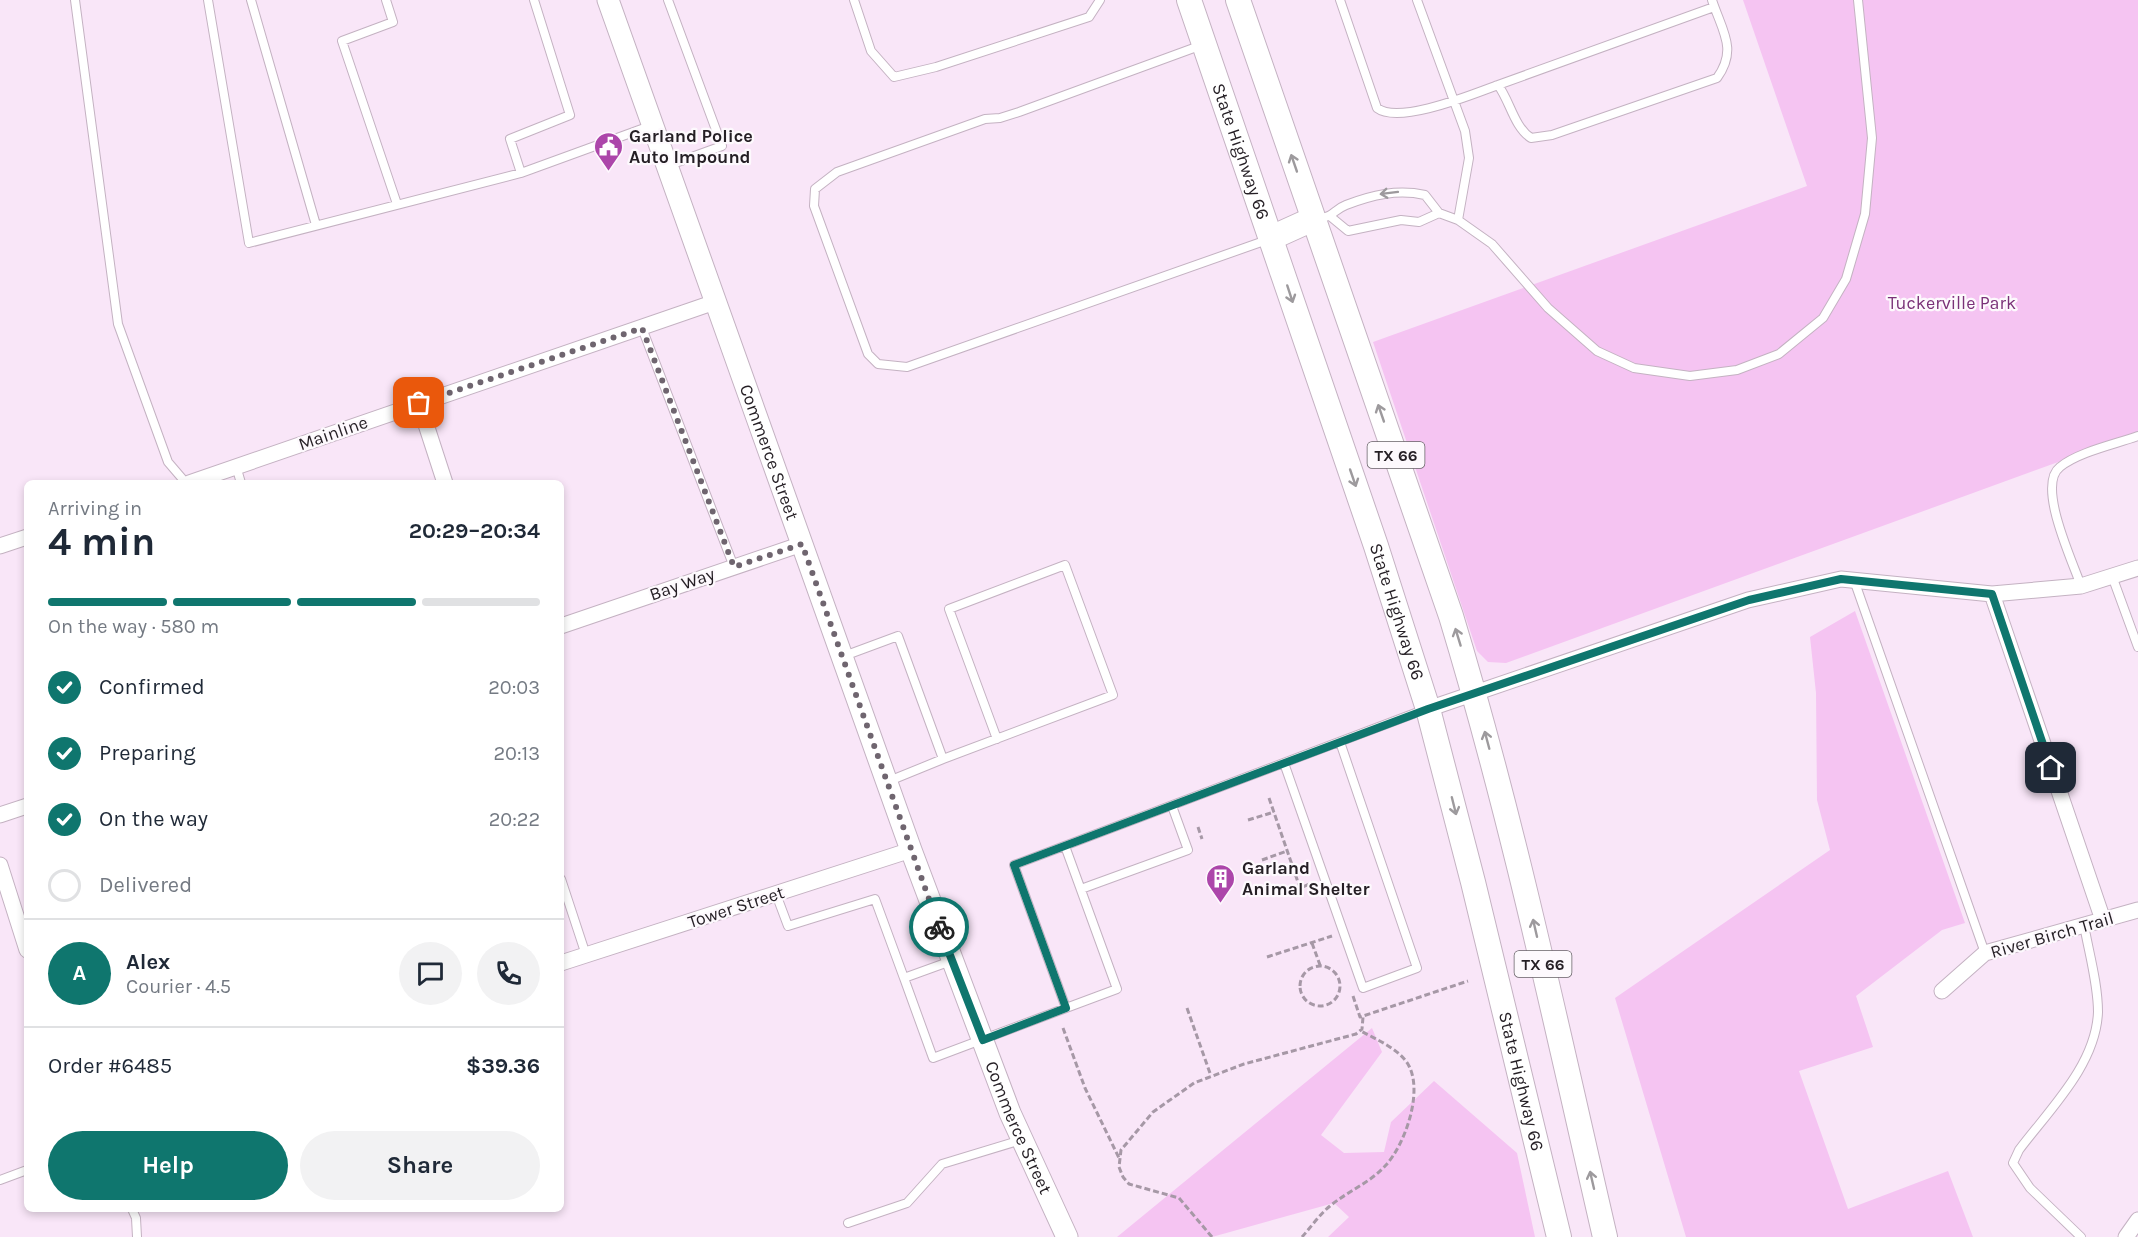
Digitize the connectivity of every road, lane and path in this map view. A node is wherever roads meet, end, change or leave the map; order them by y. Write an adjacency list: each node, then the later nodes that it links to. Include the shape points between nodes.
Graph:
1 (75, 0): 33 (lane, via 118,324 168,462)
2 (208, 0): 26 (lane, via 249,243)
3 (251, 0): 26 (lane)
4 (386, 0): 22 (lane, via 393,22 342,41)
5 (534, 0): 21 (lane, via 570,115 510,139)
6 (608, 0): 19 (street, Commerce Street)
7 (668, 0): 20 (lane, via 722,147)
8 (854, 0): 9 (lane, via 871,51 894,77 1089,17)
9 (1100, 0)
10 (1190, 0): 16 (main road, State Highway 66 / TX 66)
11 (1238, 0): 24 (main road, TX 66, one-way to 11)
12 (1340, 0): 18 (lane, via 1377,108 1384,113 1399,113)
13 (1417, 0): 18 (lane)
14 (1858, 0): 25 (lane, via 1872,138 1865,214 1846,279 1823,318 1779,354 1737,370 1690,376 1634,368 1597,351 1548,308 1492,244)
15 (1713, 4): 17 (lane); 17 (lane, via 1728,48 1727,63 1717,78 1552,135 1531,138 1522,132)
16 (1205, 44): 27 (main road, State Highway 66 / TX 66); 27 (lane, via 1019,112 985,119 837,172 815,189 814,206 868,354 878,364 907,367)
17 (1498, 85): 18 (lane)
18 (1454, 101): 25 (lane, via 1465,131 1469,158)
19 (652, 126): 20 (street, Commerce Street); 21 (lane)
20 (666, 167): 28 (street, Commerce Street)
21 (521, 172): 22 (lane)
22 (398, 204): 26 (lane)
23 (1439, 213): 24 (lane, via 1419,222 1401,220 1348,231); 24 (lane, one-way to 24, via 1425,195 1407,191 1383,193 1343,206); 25 (lane)
24 (1322, 218): 27 (main road); 49 (main road, TX 66, one-way to 24)
25 (1458, 220)
26 (316, 225)
27 (1271, 238): 50 (main road, State Highway 66 / TX 66, one-way to 50)
28 (715, 302): 29 (street, Mainline); 38 (street, Commerce Street)
29 (642, 328): 30 (street, Mainline); 40 (lane)
30 (419, 403): 32 (street, Mainline); 36 (street)
31 (2138, 436): 44 (lane, via 2074,459 2058,468 2052,479 2050,497)
32 (236, 466): 34 (street, Mainline); 35 (lane)
33 (184, 480)
34 (196, 480)
35 (241, 480)
36 (444, 480)
37 (24, 538): 39 (street)
38 (802, 544): 40 (street, Bay Way); 48 (street, Commerce Street)
39 (0, 546)
40 (734, 567): 46 (street, Bay Way)
41 (2138, 568): 42 (street)
42 (2112, 576): 44 (street); 47 (lane)
43 (1854, 580): 45 (street); 49 (street, via 1841,579 1749,600); 79 (lane)
44 (2081, 586): 45 (street)
45 (1992, 594): 74 (street)
46 (564, 625)
47 (2138, 647)
48 (843, 656): 53 (lane, via 898,636); 55 (street, Commerce Street)
49 (1475, 693): 50 (street); 106 (main road, TX 66, one-way to 49, via 1523,877)
50 (1428, 709): 52 (lane); 105 (main road, State Highway 66 / TX 66, one-way to 105)
51 (997, 739): 51 (lane, via 1113,695 1065,565 949,609); 53 (lane)
52 (1340, 742): 54 (lane); 54 (lane, via 1417,968 1363,988)
53 (943, 759): 55 (lane)
54 (1284, 763): 57 (lane)
55 (886, 782): 65 (street, Commerce Street)
56 (1269, 798): 59 (path)
57 (1172, 806): 64 (lane); 71 (lane, via 1188,850)
58 (24, 807): 60 (street)
59 (1274, 812): 61 (path); 66 (path)
60 (0, 815)
61 (1248, 820)
62 (1198, 827): 63 (path)
63 (1202, 839)
64 (1065, 846): 71 (lane); 87 (lane, via 1014,865)
65 (910, 850): 72 (street, Tower Street); 82 (street, Commerce Street)
66 (1287, 851): 67 (path); 69 (path)
67 (1262, 860)
68 (0, 864): 77 (street)
69 (1297, 879)
70 (564, 888): 80 (lane)
71 (1081, 889): 87 (lane, via 1117,989)
72 (776, 894): 80 (street, Tower Street); 85 (lane, via 788,926 875,899)
73 (2138, 910): 74 (street, River Birch Trail)
74 (2103, 920): 75 (street, River Birch Trail)
75 (2084, 925): 79 (street, River Birch Trail); 107 (lane, via 2098,1012 2094,1039 2078,1072 2013,1163 2030,1188)
76 (1332, 936): 78 (path)
77 (24, 940)
78 (1312, 943): 81 (path); 84 (path)
79 (1985, 953): 86 (street, River Birch Trail)
80 (587, 955): 83 (street, Tower Street)
81 (1267, 957)
82 (952, 960): 85 (lane); 92 (street, Commerce Street)
83 (564, 962)
84 (1320, 965): 84 (path, via 1333,969 1341,987 1335,1000 1323,1006 1310,1004 1300,987 1307,970)
85 (904, 978): 92 (lane, via 933,1058)
86 (1942, 991)
87 (1066, 1008): 92 (lane)
88 (1187, 1008): 93 (path)
89 (1362, 1017): 91 (path)
90 (1063, 1028): 95 (path, via 1085,1088)
91 (1361, 1031): 93 (path); 104 (path, via 1394,1050 1410,1067 1414,1091 1410,1119 1386,1165 1360,1188 1330,1206)
92 (983, 1040): 94 (street, Commerce Street)
93 (1211, 1076): 95 (path, via 1186,1088 1154,1112 1121,1150)
94 (1023, 1140): 100 (lane, via 942,1164 908,1203); 102 (street, Commerce Street)
95 (1119, 1158): 103 (path, via 1123,1177 1129,1184 1179,1198)
96 (24, 1171): 97 (lane)
97 (0, 1180)
98 (133, 1212): 101 (lane)
99 (2138, 1220): 108 (street)
100 (848, 1222)
101 (137, 1237)
102 (1067, 1237)
103 (1212, 1237)
104 (1302, 1237)
105 (1559, 1237)
106 (1605, 1237)
107 (2080, 1237)
108 (2126, 1237)

